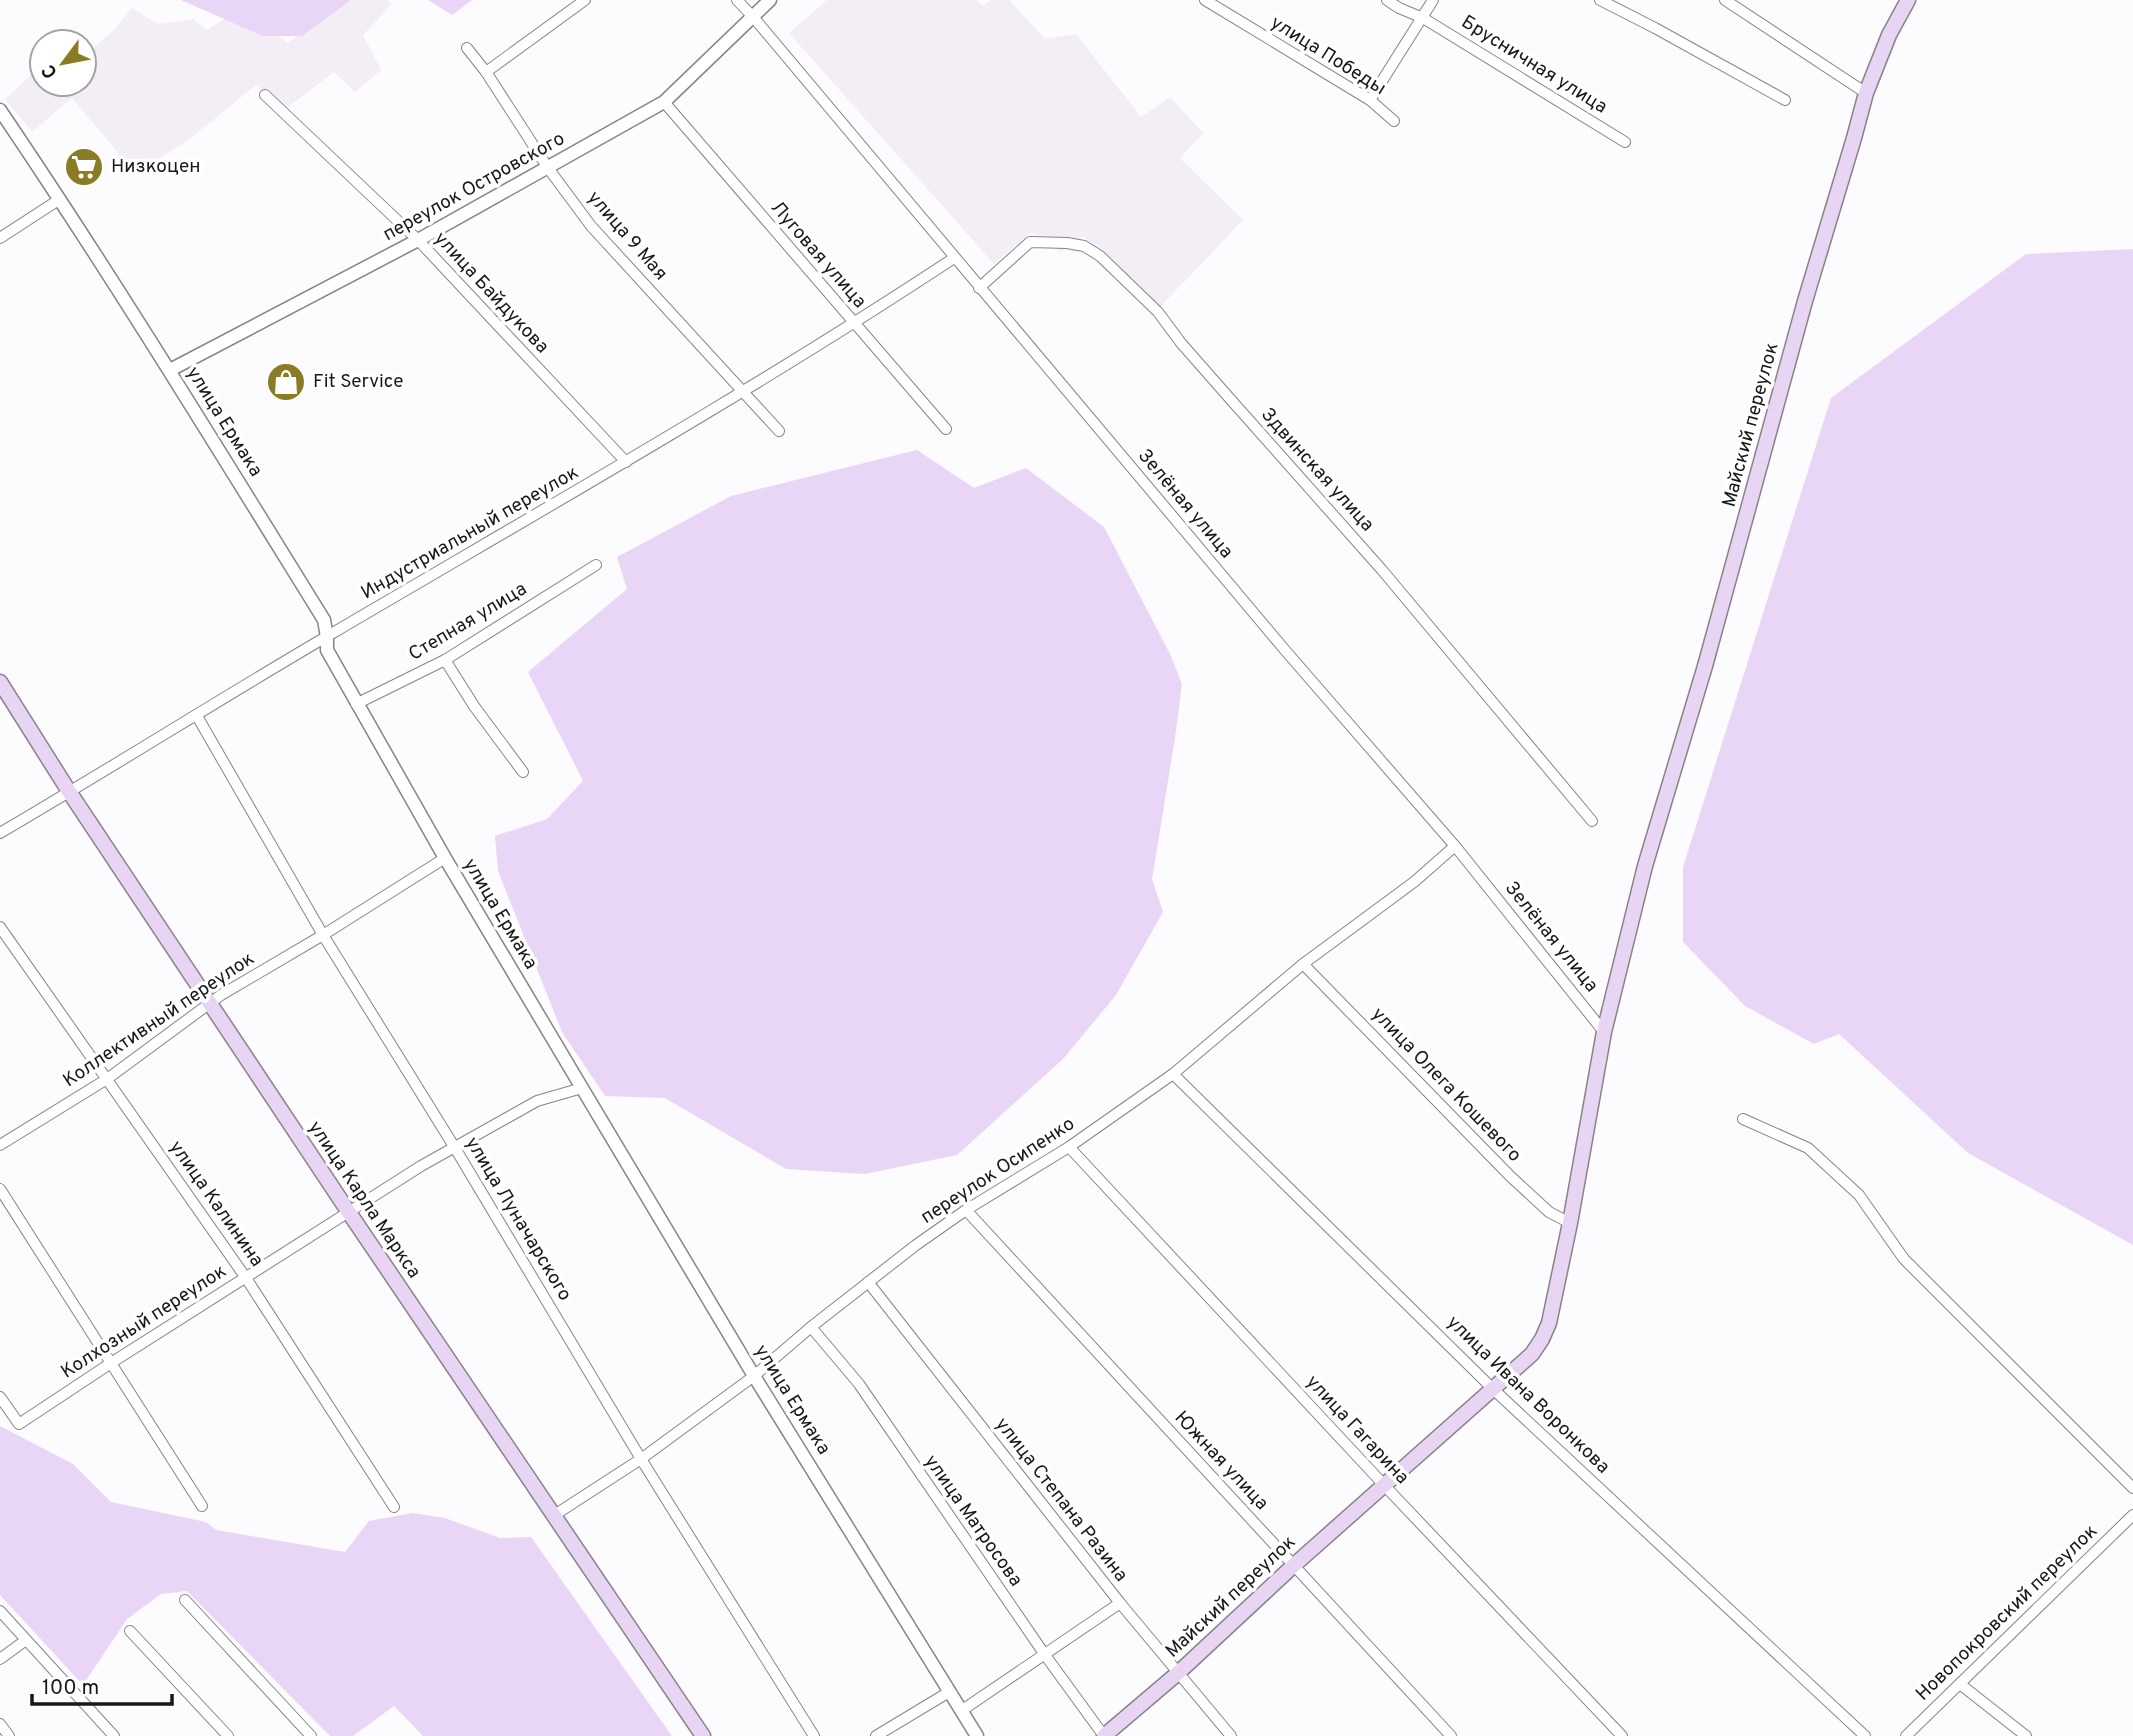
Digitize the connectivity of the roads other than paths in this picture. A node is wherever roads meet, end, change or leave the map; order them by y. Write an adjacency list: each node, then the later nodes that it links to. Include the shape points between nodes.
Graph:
1 (585, 0): 13 (street)
2 (737, 0): 10 (street, Зелёная улица)
3 (770, 0): 10 (street, переулок Островского)
4 (1205, 0): 16 (street, улица Победы)
5 (1387, 0): 11 (street, Брусничная улица)
6 (1433, 0): 11 (street)
7 (1600, 0): 17 (street)
8 (1725, 0): 14 (street)
9 (1908, 0): 14 (main road, Майский переулок)
10 (754, 18): 18 (street, переулок Островского); 26 (street, Зелёная улица)
11 (1423, 18): 16 (street); 21 (street, Брусничная улица)
12 (467, 48): 13 (street, улица 9 Мая)
13 (486, 72): 22 (street, улица 9 Мая)
14 (1866, 93): 50 (main road, Майский переулок, via 1646,866)
15 (265, 95): 25 (street, улица Байдукова)
16 (1370, 100): 20 (street, улица Победы)
17 (1785, 100)
18 (664, 102): 22 (street, переулок Островского); 28 (street, Луговая улица)
19 (0, 110): 23 (street, улица Ермака)
20 (1394, 121)
21 (1625, 142)
22 (548, 168): 25 (street, переулок Островского); 30 (street, улица 9 Мая, via 591,226)
23 (60, 199): 24 (street); 29 (street, улица Ермака)
24 (0, 238)
25 (418, 240): 29 (street, переулок Островского); 33 (street, улица Байдукова)
26 (954, 258): 27 (street, Зелёная улица); 28 (street, Индустриальный переулок)
27 (979, 288): 42 (street, Здвинская улица, via 1030,242 1084,246 1100,256 1158,312 1382,569); 44 (street, Зелёная улица)
28 (854, 324): 30 (street, Индустриальный переулок); 31 (street, Луговая улица)
29 (170, 370): 35 (street, улица Ермака, via 324,620)
30 (743, 392): 32 (street, улица 9 Мая); 33 (street, Индустриальный переулок)
31 (946, 429)
32 (779, 431)
33 (626, 462): 35 (street, Индустриальный переулок)
34 (596, 565): 36 (street, Степная улица)
35 (327, 636): 38 (street, улица Ермака, via 327,650); 39 (street, Индустриальный переулок)
36 (444, 660): 38 (street, Степная улица); 40 (street)
37 (0, 682): 41 (main road, улица Карла Маркса)
38 (356, 704): 45 (street, улица Ермака)
39 (197, 716): 41 (street, Индустриальный переулок); 47 (street, улица Луначарского)
40 (523, 772)
41 (70, 793): 43 (street, Индустриальный переулок); 49 (main road, улица Карла Маркса)
42 (1592, 821)
43 (0, 834)
44 (1455, 846): 48 (street, переулок Осипенко); 50 (street, Зелёная улица)
45 (445, 858): 47 (street, Коллективный переулок); 53 (street, улица Ермака)
46 (0, 927): 52 (street, улица Калинина)
47 (323, 935): 49 (street, Коллективный переулок); 57 (street, улица Луначарского)
48 (1303, 964): 51 (street, переулок Осипенко); 61 (street, улица Олега Кошевого, via 1510,1176 1549,1212)
49 (210, 1003): 52 (street, Коллективный переулок); 60 (main road, улица Карла Маркса)
50 (1604, 1032): 61 (main road, Майский переулок)
51 (1173, 1074): 56 (street, переулок Осипенко); 67 (street, улица Ивана Воронкова)
52 (107, 1079): 55 (street, Коллективный переулок); 62 (street, улица Калинина)
53 (582, 1088): 57 (street, Колхозный переулок, via 537,1101); 66 (street, улица Ермака)
54 (1743, 1119): 71 (street, via 1808,1148 1859,1195 1904,1259)
55 (0, 1145)
56 (1069, 1147): 59 (street, переулок Осипенко); 70 (street, улица Гагарина)
57 (455, 1148): 60 (street, Колхозный переулок); 69 (street, улица Луначарского)
58 (0, 1189): 65 (street)
59 (966, 1210): 63 (street, переулок Осипенко); 76 (street, Южная улица)
60 (348, 1211): 62 (street, Колхозный переулок); 75 (main road, улица Карла Маркса)
61 (1570, 1223): 67 (main road, Майский переулок, via 1542,1339 1532,1354)
62 (246, 1278): 65 (street, Колхозный переулок); 73 (street, улица Калинина)
63 (868, 1282): 64 (street, переулок Осипенко); 78 (street, улица Степана Разина)
64 (811, 1327): 66 (street, переулок Осипенко); 82 (street, улица Матросова, via 859,1384)
65 (111, 1363): 68 (street, Колхозный переулок, via 19,1424); 72 (street)
66 (754, 1376): 69 (street, переулок Осипенко); 86 (street, улица Ермака)
67 (1492, 1388): 70 (main road, Майский переулок); 101 (street, улица Ивана Воронкова)
68 (0, 1397)
69 (641, 1459): 75 (street, переулок Осипенко); 94 (street, улица Луначарского)
70 (1384, 1485): 76 (main road, Майский переулок); 100 (street, улица Гагарина)
71 (2133, 1488)
72 (202, 1506)
73 (394, 1507)
74 (2133, 1515): 85 (street, Новопокровский переулок)
75 (553, 1516): 93 (main road, улица Карла Маркса)
76 (1293, 1566): 84 (main road, Майский переулок); 99 (street, Южная улица)
77 (185, 1600): 92 (street)
78 (1120, 1603): 82 (street); 84 (street, улица Степана Разина)
79 (0, 1611): 81 (street)
80 (130, 1631): 91 (street)
81 (26, 1640): 83 (street); 90 (street)
82 (1045, 1656): 87 (street); 97 (street, улица Матросова)
83 (0, 1659)
84 (1178, 1673): 97 (main road, Майский переулок); 98 (street, улица Степана Разина)
85 (1960, 1684): 102 (street, Новопокровский переулок); 103 (street)
86 (949, 1692): 87 (street, улица Ермака); 95 (street)
87 (961, 1712): 96 (street, улица Ермака)
88 (0, 1724): 89 (street)
89 (9, 1736)
90 (114, 1736)
91 (228, 1736)
92 (311, 1736)
93 (703, 1736)
94 (814, 1736)
95 (876, 1736)
96 (977, 1736)
97 (1104, 1736)
98 (1231, 1736)
99 (1451, 1736)
100 (1622, 1736)
101 (1864, 1736)
102 (1906, 1736)
103 (2026, 1736)

